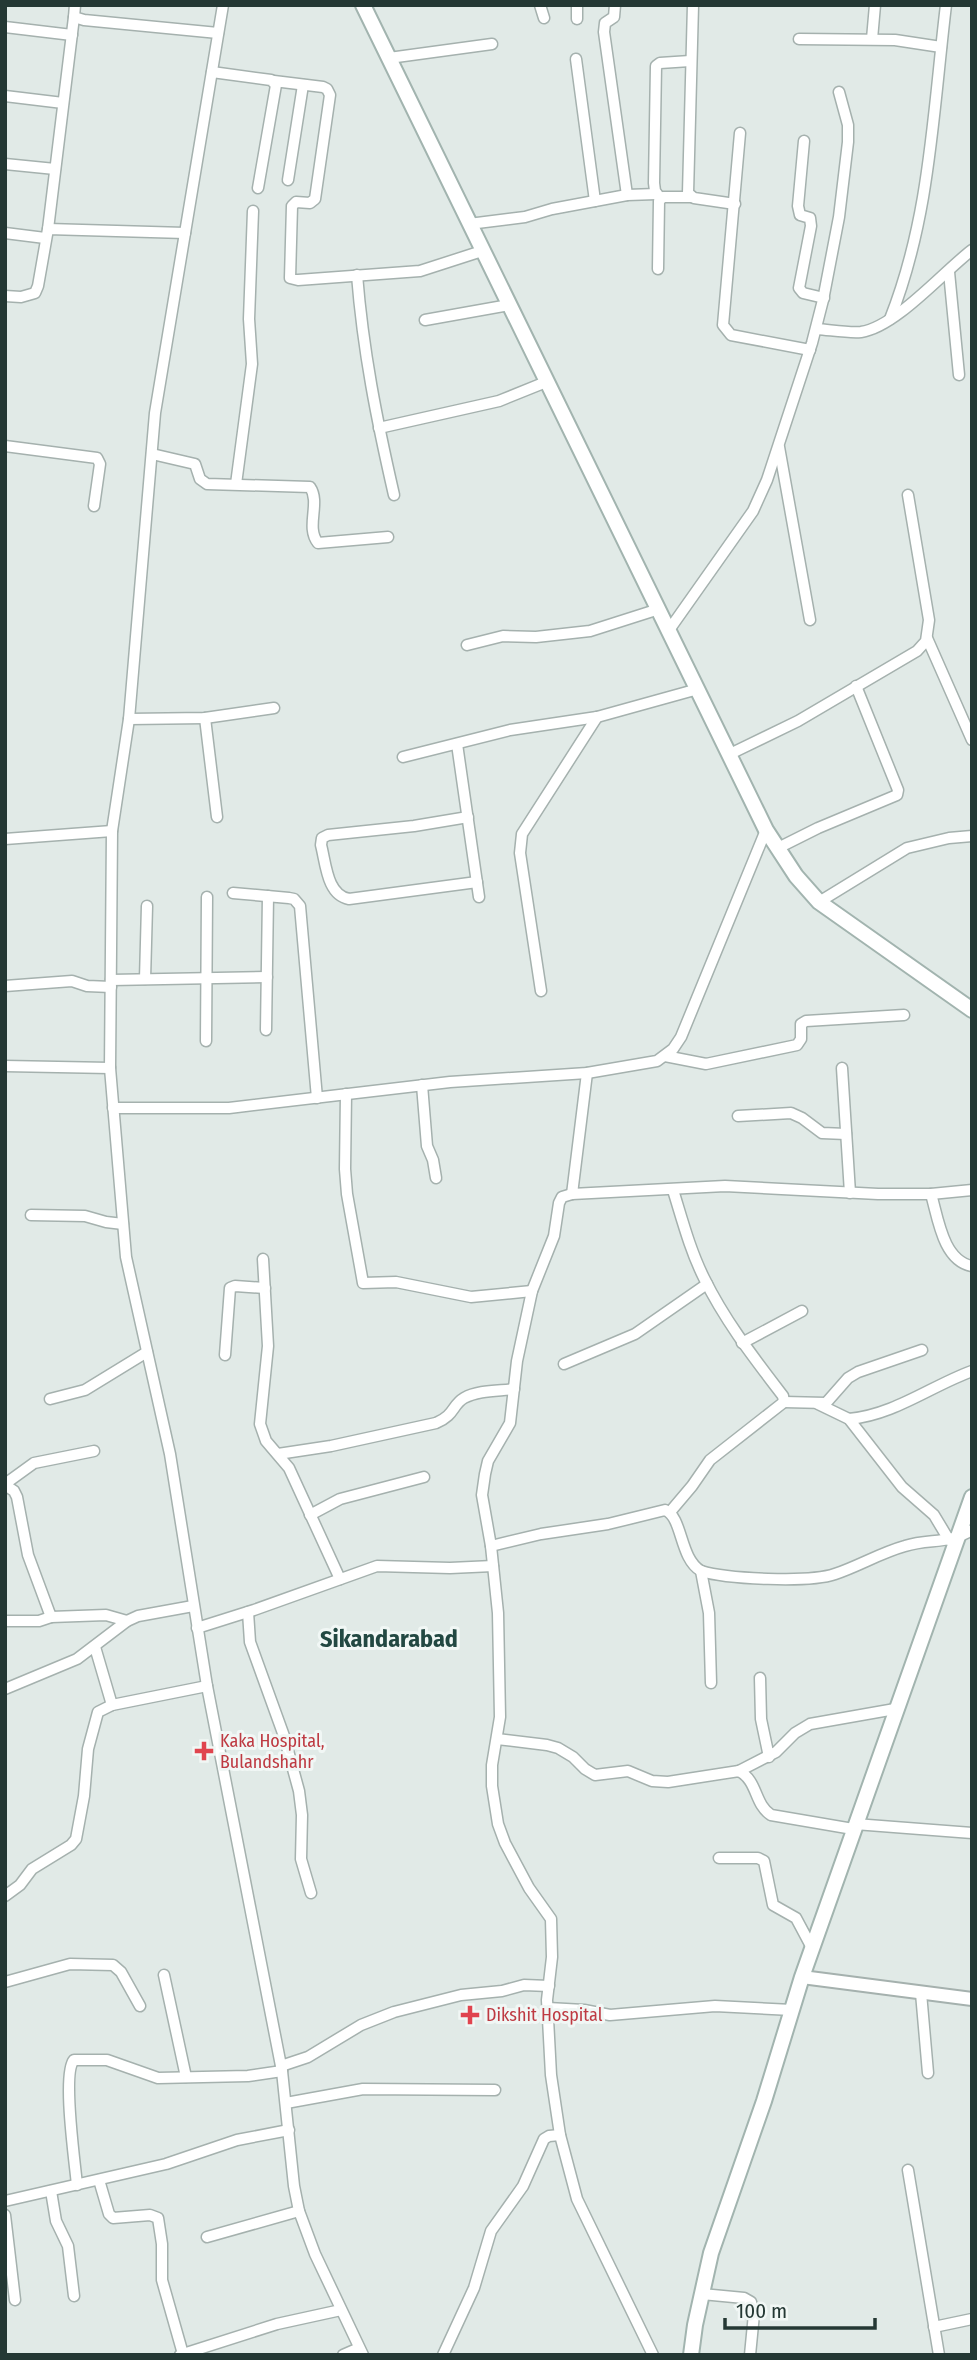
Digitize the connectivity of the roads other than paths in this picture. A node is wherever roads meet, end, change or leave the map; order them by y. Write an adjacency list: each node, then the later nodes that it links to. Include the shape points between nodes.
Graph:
1 (75, 5): 10 (street)
2 (223, 5): 14 (street)
3 (363, 5): 20 (main road)
4 (540, 5): 11 (street)
5 (577, 5): 12 (street)
6 (615, 5): 35 (street, via 604,32)
7 (693, 5): 22 (street)
8 (875, 5): 17 (street)
9 (946, 5): 19 (street)
10 (74, 17): 14 (street); 15 (street)
11 (544, 18)
12 (577, 19)
13 (5, 27): 15 (street)
14 (218, 33): 23 (street)
15 (72, 35): 28 (street)
16 (799, 39): 17 (street)
17 (872, 39): 19 (street)
18 (492, 44): 20 (street)
19 (941, 47): 53 (street, via 924,201)
20 (388, 58): 41 (main road)
21 (576, 59): 38 (street)
22 (690, 61): 36 (street, via 656,66 654,171); 37 (street, via 687,185)
23 (212, 72): 24 (street); 44 (street)
24 (274, 81): 25 (street); 34 (street)
25 (303, 85): 33 (street); 49 (street, via 327,89 330,95 315,198 292,206 289,274 293,280)
26 (839, 92): 51 (street, via 848,142)
27 (5, 96): 28 (street)
28 (63, 103): 32 (street)
29 (740, 134): 39 (street)
30 (804, 141): 51 (street, via 798,206 800,215 810,218 811,226 800,288)
31 (5, 164): 32 (street)
32 (55, 169): 43 (street)
33 (288, 180)
34 (258, 188)
35 (627, 195): 36 (street); 38 (street)
36 (658, 196): 37 (street); 47 (street)
37 (691, 197): 39 (street)
38 (595, 201): 41 (street)
39 (735, 204): 56 (street, via 723,315 726,331)
40 (253, 211): 63 (street, via 252,364)
41 (469, 224): 46 (main road)
42 (5, 233): 43 (street)
43 (46, 233): 44 (street); 50 (street, via 35,293)
44 (185, 233): 62 (street)
45 (972, 250): 48 (street)
46 (482, 251): 49 (street, via 420,271); 52 (main road)
47 (658, 269)
48 (949, 272): 53 (street); 57 (street)
49 (357, 275): 59 (street, via 362,335)
50 (5, 296)
51 (824, 298): 55 (street)
52 (509, 304): 54 (street); 58 (main road)
53 (890, 319): 55 (street, via 861,332)
54 (425, 320)
55 (817, 329): 56 (street)
56 (810, 350): 60 (street)
57 (959, 375)
58 (546, 382): 59 (street, via 499,401); 68 (main road)
59 (379, 428): 64 (street)
60 (778, 443): 69 (street); 70 (street, via 753,512)
61 (5, 446): 66 (street, via 97,458)
62 (152, 454): 63 (street, via 195,464 203,482); 78 (street)
63 (236, 484): 67 (street, via 310,487 314,494 313,536 318,544)
64 (394, 495)
65 (908, 495): 71 (street, via 929,620)
66 (94, 506)
67 (388, 537)
68 (659, 609): 70 (main road); 72 (street, via 590,631 503,636)
69 (810, 620)
70 (669, 630): 74 (main road)
71 (927, 638): 73 (street, via 916,651); 79 (street)
72 (467, 645)
73 (856, 686): 81 (street, via 799,721); 89 (street, via 897,795)
74 (698, 689): 76 (street); 81 (main road)
75 (274, 708): 77 (street)
76 (597, 717): 80 (street, via 510,730); 102 (street, via 522,834 520,853)
77 (205, 718): 78 (street); 83 (street)
78 (129, 719): 86 (street)
79 (972, 740)
80 (457, 744): 82 (street); 84 (street)
81 (730, 754): 85 (main road)
82 (403, 757)
83 (217, 817)
84 (468, 817): 90 (street); 90 (street, via 328,835 321,845 333,889 348,899)
85 (766, 830): 89 (main road); 107 (street, via 681,1037)
86 (112, 831): 88 (street); 100 (street)
87 (972, 836): 95 (street, via 907,848)
88 (5, 839)
89 (778, 848): 95 (main road)
90 (477, 882): 94 (street)
91 (233, 893): 92 (street)
92 (268, 896): 97 (street); 114 (street, via 294,899 300,906)
93 (207, 897): 98 (street)
94 (479, 897)
95 (818, 902): 103 (main road)
96 (147, 906): 99 (street)
97 (267, 977): 98 (street); 105 (street)
98 (208, 978): 99 (street); 106 (street)
99 (145, 979): 100 (street)
100 (111, 984): 101 (street, via 87,986 72,981); 109 (street)
101 (5, 986)
102 (541, 991)
103 (972, 1010)
104 (904, 1015): 107 (street, via 806,1021 801,1024 802,1039 797,1045 715,1063)
105 (267, 1030)
106 (206, 1041)
107 (665, 1056): 111 (street)
108 (5, 1066): 109 (street)
109 (110, 1068): 115 (street)
110 (842, 1068): 117 (street)
111 (587, 1073): 112 (street); 122 (street)
112 (422, 1085): 113 (street); 118 (street, via 427,1146)
113 (346, 1094): 114 (street); 130 (street, via 345,1169 363,1283 396,1282 471,1297)
114 (317, 1098): 115 (street, via 229,1108)
115 (113, 1108): 125 (street)
116 (738, 1116): 117 (street, via 791,1113 822,1133)
117 (846, 1134): 121 (street)
118 (436, 1178)
119 (673, 1190): 121 (street, via 745,1186); 122 (street); 128 (street)
120 (972, 1190): 123 (street)
121 (850, 1193): 123 (street)
122 (572, 1194): 130 (street, via 559,1202 554,1236)
123 (931, 1194): 127 (street, via 949,1249 960,1263)
124 (31, 1215): 125 (street, via 85,1216)
125 (123, 1224): 134 (street)
126 (263, 1259): 129 (street)
127 (972, 1266)
128 (707, 1284): 132 (street); 136 (street, via 635,1334)
129 (265, 1288): 135 (street, via 230,1288); 144 (street, via 268,1346 260,1424 266,1441)
130 (532, 1292): 138 (street)
131 (802, 1311): 132 (street)
132 (742, 1343): 140 (street)
133 (922, 1350): 141 (street, via 858,1371 826,1403)
134 (148, 1352): 139 (street, via 85,1390); 156 (street, via 170,1454)
135 (225, 1355)
136 (564, 1364)
137 (972, 1371): 142 (street, via 877,1414)
138 (514, 1389): 144 (street, via 466,1397 436,1423); 152 (street, via 510,1423 488,1461 483,1484)
139 (50, 1398)
140 (785, 1402): 141 (street); 148 (street, via 710,1460)
141 (818, 1404): 142 (street)
142 (849, 1419): 151 (street)
143 (94, 1451): 146 (street, via 34,1463)
144 (278, 1454): 149 (street)
145 (424, 1477): 149 (street, via 340,1499)
146 (6, 1482): 158 (street, via 17,1497 28,1555)
147 (972, 1497): 151 (main road)
148 (670, 1512): 152 (street); 154 (street, via 688,1558)
149 (310, 1515): 155 (street)
150 (972, 1530): 151 (street)
151 (953, 1540): 154 (street, via 903,1546 816,1578); 168 (main road)
152 (491, 1546): 153 (street)
153 (493, 1566): 155 (street, via 384,1564); 169 (street, via 498,1613)
154 (701, 1571): 164 (street, via 709,1613)
155 (340, 1578): 157 (street)
156 (193, 1606): 160 (street); 161 (street)
157 (248, 1612): 161 (street); 175 (street, via 250,1642 299,1791 300,1859)
158 (51, 1617): 159 (street); 160 (street, via 106,1615)
159 (5, 1621)
160 (127, 1621): 162 (street)
161 (197, 1628): 165 (street)
162 (95, 1647): 166 (street, via 69,1663); 167 (street)
163 (760, 1678): 170 (street, via 761,1718)
164 (711, 1683)
165 (207, 1686): 167 (street); 187 (street)
166 (5, 1689)
167 (112, 1704): 176 (street, via 100,1710 93,1722 76,1839 32,1869)
168 (895, 1709): 170 (street, via 810,1724); 172 (main road)
169 (497, 1739): 171 (street, via 558,1748 595,1775 628,1771 668,1782); 181 (street, via 491,1777 498,1824 529,1888 551,1919)
170 (769, 1757): 171 (street)
171 (739, 1771): 172 (street, via 750,1779 761,1806 771,1815)
172 (854, 1827): 173 (street); 177 (main road)
173 (972, 1833)
174 (719, 1858): 177 (street, via 762,1859 773,1906 796,1918)
175 (311, 1894)
176 (5, 1896)
177 (812, 1948): 179 (main road)
178 (164, 1975): 189 (street)
179 (802, 1977): 182 (street); 186 (main road)
180 (5, 1982): 184 (street, via 70,1964 113,1965)
181 (549, 1986): 185 (street); 187 (street, via 524,1985 461,1995 394,2012)
182 (921, 1993): 183 (street); 188 (street)
183 (972, 1999)
184 (140, 2007)
185 (548, 2008): 186 (street, via 610,2015 715,2006); 193 (street)
186 (792, 2010): 202 (main road, via 711,2253)
187 (282, 2068): 189 (street, via 248,2076); 191 (street)
188 (928, 2073)
189 (186, 2077): 196 (street, via 153,2077 99,2059 71,2063)
190 (495, 2090): 191 (street, via 363,2089)
191 (286, 2103): 192 (street)
192 (289, 2130): 195 (street, via 237,2140); 199 (street)
193 (560, 2135): 211 (street, via 544,2139 523,2186 491,2231 474,2288); 212 (street, via 577,2199)
194 (908, 2170): 207 (street)
195 (99, 2180): 196 (street); 209 (street, via 113,2218 158,2218 162,2280)
196 (77, 2185): 197 (street)
197 (51, 2191): 198 (street); 203 (street, via 56,2221 68,2246)
198 (5, 2201)
199 (299, 2211): 201 (street); 205 (street)
200 (5, 2215): 204 (street)
201 (207, 2237)
202 (702, 2294): 213 (main road); 214 (street, via 751,2302)
203 (74, 2296)
204 (15, 2300)
205 (341, 2310): 208 (street); 209 (street, via 277,2323)
206 (972, 2319): 207 (street)
207 (934, 2327): 215 (street)
208 (361, 2351): 210 (street)
209 (181, 2354)
210 (343, 2355)
211 (443, 2355)
212 (653, 2355)
213 (691, 2355)
214 (750, 2355)
215 (939, 2355)

